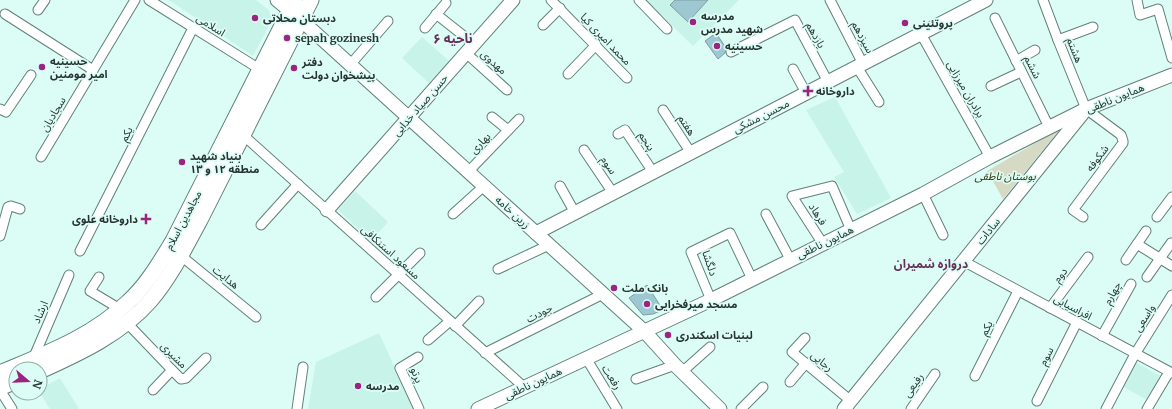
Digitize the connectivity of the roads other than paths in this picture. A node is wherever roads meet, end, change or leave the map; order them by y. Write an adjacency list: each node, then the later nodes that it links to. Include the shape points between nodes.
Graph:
1 (45, 0): 14 (street)
2 (135, 0): 36 (street, سجادیان)
3 (149, 0): 22 (street, اسلامی)
4 (277, 0): 15 (main road, زرین خامه)
5 (311, 0): 15 (main road, مجاهدین اسلام)
6 (513, 0): 28 (main road, حسن صیاد خدایی)
7 (639, 0): 24 (street)
8 (830, 0): 34 (street, سیزدهم)
9 (986, 0): 25 (main road, محسن مشکی)
10 (1043, 0): 26 (street, هشتم)
11 (1136, 0): 31 (street, via 1140,15 1158,9)
12 (446, 3): 17 (street)
13 (556, 3): 20 (street); 27 (street, محمد امیری کیا)
14 (38, 10)
15 (295, 10): 33 (main road, زرین خامه); 37 (main road, مجاهدین اسلام); 56 (main road, مجاهدین اسلام)
16 (5, 14): 36 (street)
17 (436, 14): 23 (street); 28 (street, مهدوی)
18 (995, 18): 32 (street, ششم)
19 (388, 21): 33 (street)
20 (543, 25)
21 (1093, 27): 26 (street)
22 (193, 28): 37 (street, اسلامی); 88 (street, یکم)
23 (424, 28)
24 (667, 29)
25 (921, 34): 34 (main road, محسن مشکی); 61 (street, برادران میرزایی)
26 (1058, 40): 49 (street, هشتم)
27 (596, 45): 39 (street); 42 (street, محمد امیری کیا)
28 (470, 49): 45 (street, مهدوی); 52 (main road, حسن صیاد خدایی)
29 (1036, 50): 32 (street)
30 (731, 52): 43 (street, یازدهم, via 794,20)
31 (1172, 58)
32 (1016, 61): 38 (street, ششم)
33 (350, 65): 52 (main road, زرین خامه)
34 (860, 65): 43 (main road, محسن مشکی); 47 (street)
35 (793, 69): 46 (street)
36 (93, 70): 60 (street, سجادیان)
37 (261, 70): 111 (main road, مجاهدین اسلام, via 173,240 155,270)
38 (1021, 72): 44 (street); 54 (street, ششم)
39 (568, 74)
40 (31, 75): 48 (street, via 6,112)
41 (1172, 75): 49 (main road, همایون ناطقی)
42 (628, 78)
43 (828, 82): 46 (main road, محسن مشکی)
44 (991, 86)
45 (507, 90)
46 (806, 94): 59 (main road, محسن مشکی)
47 (879, 102)
48 (0, 109)
49 (1086, 109): 54 (main road, همایون ناطقی); 76 (street, شکوفه, via 1121,135 1123,143 1073,210); 95 (main road, سادات)
50 (663, 110): 59 (street, هفتم)
51 (492, 117): 55 (street, بهاری)
52 (409, 118): 62 (main road, زرین خامه); 72 (main road, حسن صیاد خدایی)
53 (519, 119): 55 (street, بهاری)
54 (1049, 127): 61 (main road, همایون ناطقی)
55 (508, 130): 62 (street, بهاری)
56 (243, 134): 64 (street, مسعود استنکافی); 90 (main road, مجاهدین اسلام)
57 (618, 134): 63 (street, پنجم, via 625,130)
58 (584, 150): 67 (street, سوم)
59 (691, 153): 63 (main road, محسن مشکی)
60 (41, 157)
61 (990, 157): 68 (main road, همایون ناطقی)
62 (468, 172): 65 (main road, زرین خامه)
63 (653, 172): 67 (main road, محسن مشکی)
64 (298, 184): 72 (street, مسعود استنکافی); 78 (street)
65 (484, 186): 74 (street); 81 (main road, زرین خامه)
66 (560, 186): 73 (street)
67 (613, 193): 73 (main road, محسن مشکی)
68 (923, 194): 79 (main road, همایون ناطقی); 82 (street)
69 (1172, 197): 70 (street)
70 (1169, 208): 77 (street)
71 (20, 210): 83 (street, via 8,207)
72 (327, 210): 98 (street, مسعود استنکافی)
73 (575, 213): 81 (main road, محسن مشکی)
74 (453, 214)
75 (766, 214): 93 (street)
76 (1083, 217)
77 (1156, 217)
78 (261, 225)
79 (851, 230): 85 (main road, همایون ناطقی); 85 (street, فرهاد, via 832,186 792,196)
80 (1146, 231): 86 (street)
81 (536, 233): 87 (main road, زرین خامه)
82 (943, 235)
83 (0, 236)
84 (1171, 243): 92 (street)
85 (823, 244): 93 (main road, همایون ناطقی)
86 (1137, 244): 92 (street); 94 (street)
87 (549, 245): 97 (street); 105 (main road, زرین خامه)
88 (80, 251)
89 (420, 253): 98 (street)
90 (180, 255): 112 (street, هدایت); 114 (main road, مجاهدین اسلام, via 152,299)
91 (1088, 257): 110 (street, دوم)
92 (1160, 258): 96 (street); 101 (street)
93 (790, 259): 102 (main road, همایون ناطقی)
94 (1126, 260)
95 (963, 261): 104 (street, افراسیابی); 144 (main road, سادات)
96 (1172, 266)
97 (498, 269)
98 (398, 274): 107 (street); 115 (street, مسعود استنکافی)
99 (69, 275): 126 (street, ارشاد)
100 (99, 277): 111 (street, via 90,291)
101 (1147, 277)
102 (752, 279): 108 (main road, همایون ناطقی); 108 (street, دلگشا, via 730,233 691,252)
103 (1131, 284): 117 (street, چهارم)
104 (1018, 291): 110 (street, افراسیابی); 135 (street, یکم)
105 (603, 294): 116 (main road, زرین خامه); 121 (street, جودت)
106 (1172, 295): 122 (street, واسعی)
107 (376, 297)
108 (711, 300): 116 (main road, همایون ناطقی)
109 (479, 301): 115 (street)
110 (1050, 308): 113 (street, افراسیابی)
111 (120, 309): 127 (main road, مجاهدین اسلام)
112 (256, 317)
113 (1077, 322): 117 (street, افراسیابی); 142 (street, سوم)
114 (127, 323): 128 (main road, مجاهدین اسلام, via 99,342); 132 (street, مشیری)
115 (452, 323): 119 (street); 121 (street, مسعود استنکافی)
116 (644, 331): 125 (main road, همایون ناطقی); 131 (main road, زرین خامه)
117 (1102, 336): 122 (street, افراسیابی)
118 (805, 338): 129 (street, رجایی, via 792,352)
119 (428, 340)
120 (710, 347): 131 (street)
121 (485, 353): 138 (street, مسعود استنکافی)
122 (1135, 354): 133 (street, افراسیابی); 153 (street, واسعی)
123 (418, 357): 147 (street, پرتو, via 400,368)
124 (206, 358): 132 (street, مشیری, via 186,378 179,378)
125 (586, 358): 138 (main road, همایون ناطقی); 149 (street, رفعت)
126 (38, 361)
127 (43, 361)
128 (48, 361)
129 (806, 364): 137 (street); 144 (street, رجایی)
130 (303, 367): 146 (street)
131 (678, 368): 136 (street); 150 (main road, زرین خامه)
132 (172, 370): 141 (street)
133 (1171, 372): 154 (street)
134 (935, 374): 152 (street, رفیعی)
135 (975, 376)
136 (636, 379)
137 (790, 382)
138 (524, 387): 143 (main road, همایون ناطقی)
139 (763, 387): 151 (street)
140 (0, 389): 145 (street)
141 (153, 390)
142 (1036, 401)
143 (497, 405): 148 (main road, همایون ناطقی)
144 (848, 405)
145 (12, 409)
146 (296, 409)
147 (418, 409)
148 (478, 409)
149 (617, 409)
150 (720, 409)
151 (741, 409)
152 (911, 409)
153 (1106, 409)
154 (1147, 409)

